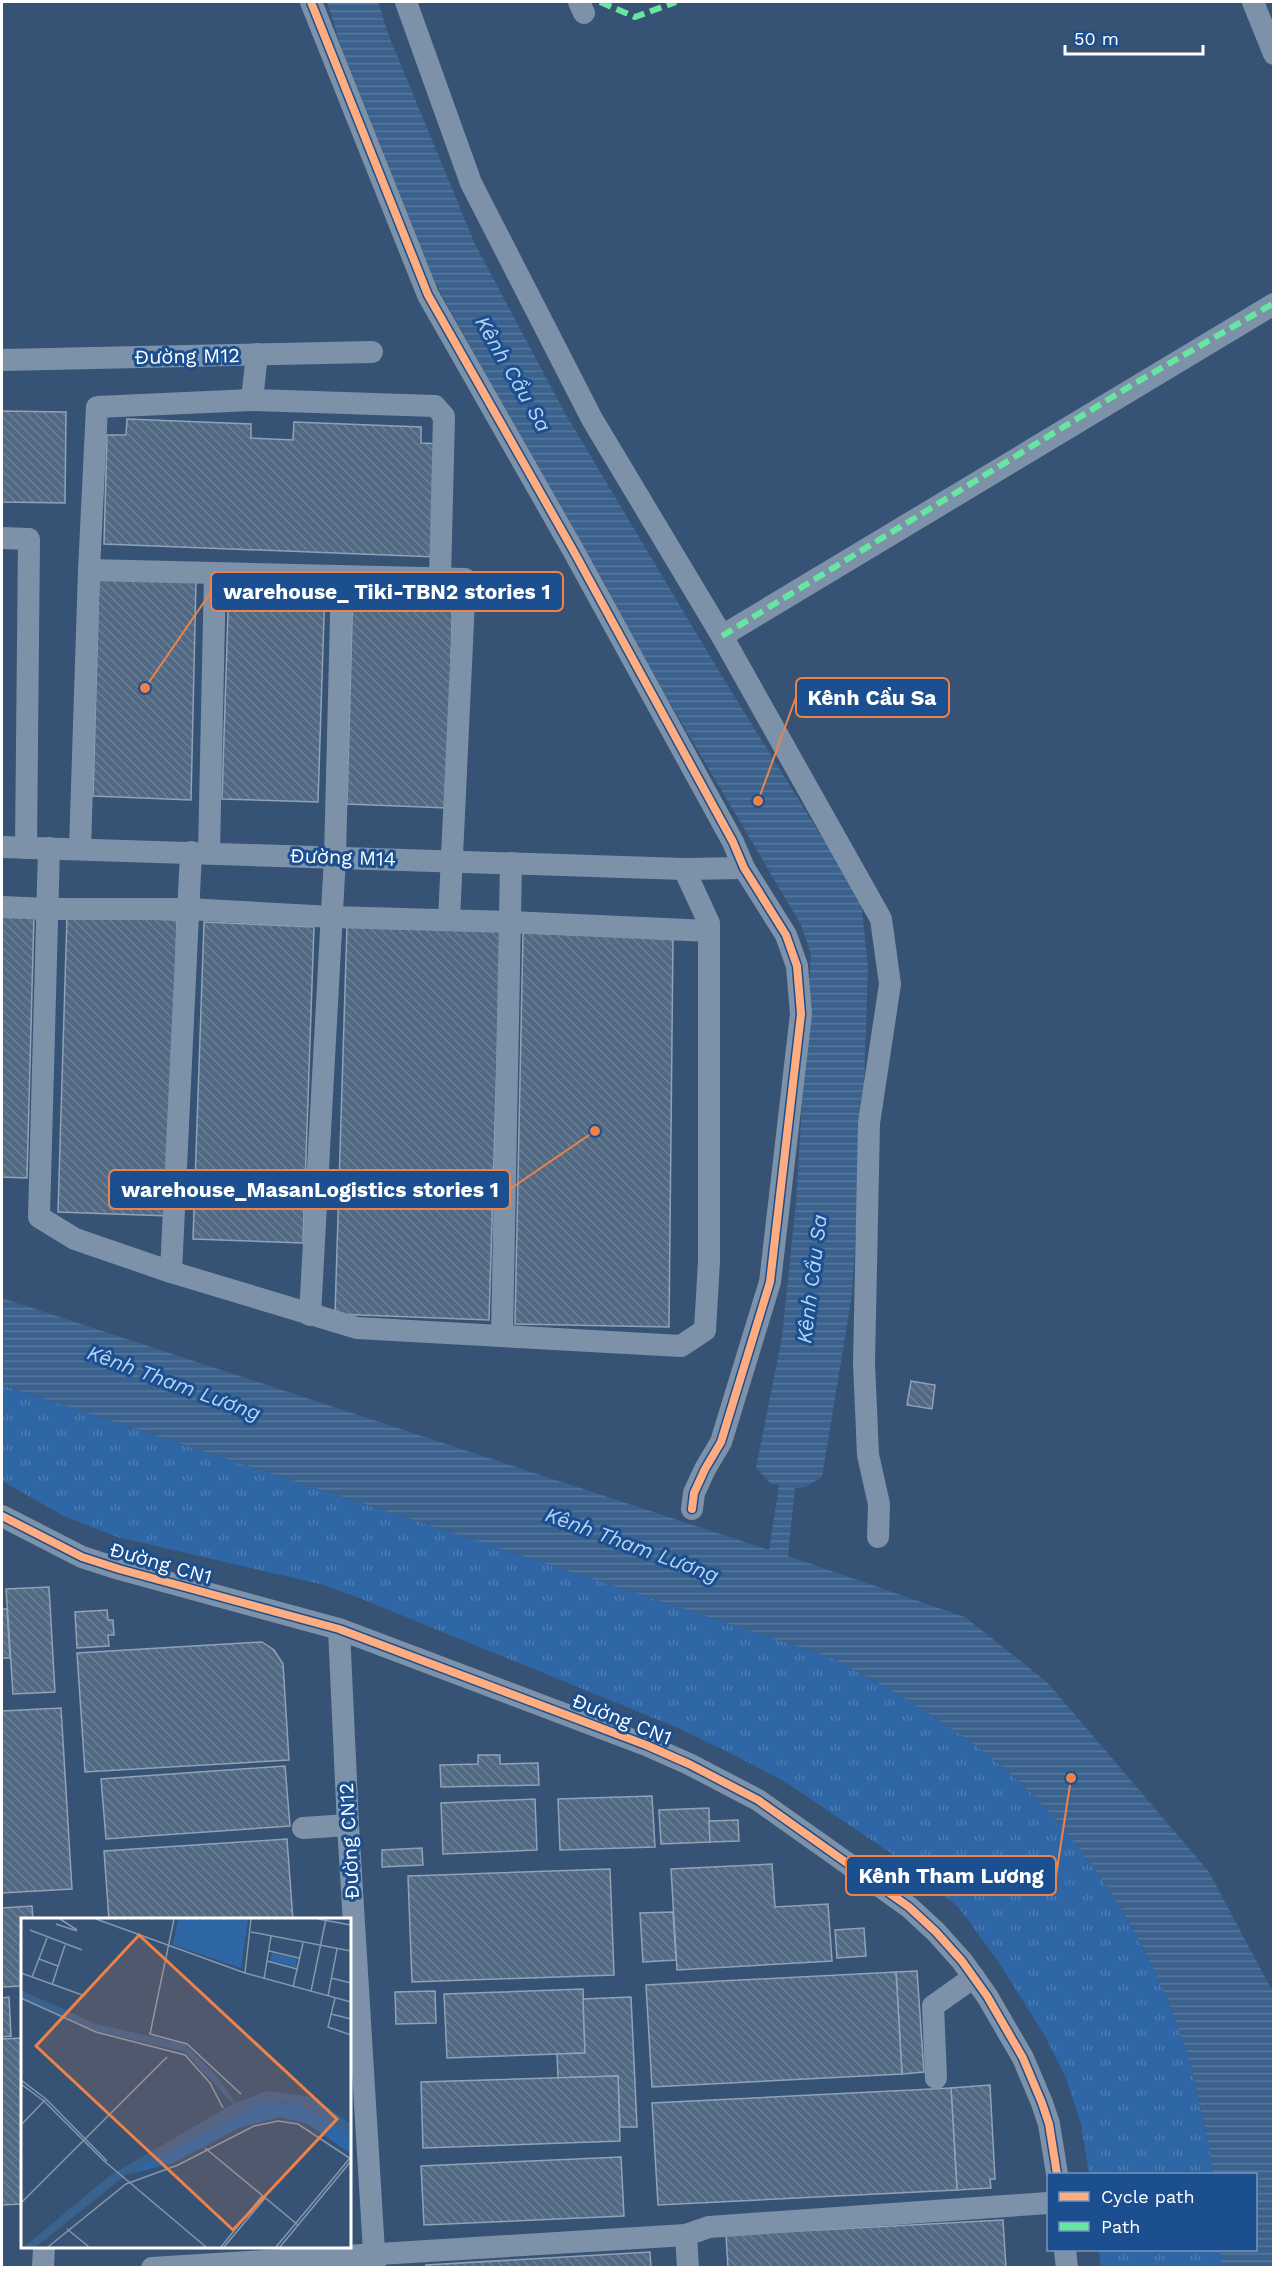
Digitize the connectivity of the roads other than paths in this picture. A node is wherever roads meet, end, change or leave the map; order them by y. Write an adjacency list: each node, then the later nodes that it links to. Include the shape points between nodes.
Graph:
1 (311, 2): 24 (street, via 428,295 573,550)
2 (406, 2): 15 (street, via 471,183 592,419)
3 (1252, 2): 4 (street)
4 (1274, 54)
5 (1274, 304): 15 (street)
6 (372, 352): 7 (street, Đường M12)
7 (257, 354): 8 (street, Đường M12); 9 (street)
8 (2, 360)
9 (252, 400): 11 (street, via 97,407); 14 (street, via 435,406 444,416)
10 (2, 538): 17 (street, via 29,539)
11 (89, 570): 12 (street); 19 (street)
12 (215, 573): 13 (street); 20 (street)
13 (342, 576): 14 (street); 21 (street)
14 (440, 579): 22 (street, via 465,579)
15 (722, 636): 38 (street, via 881,919 890,984 869,1123 864,1363 868,1455 879,1504)
16 (2, 847): 17 (street, Đường M14)
17 (26, 848): 18 (street, Đường M14)
18 (49, 848): 19 (street, Đường M14); 27 (street)
19 (81, 848): 20 (street, Đường M14)
20 (200, 853): 21 (street, Đường M14); 28 (street)
21 (335, 857): 22 (street, Đường M14); 29 (street)
22 (452, 861): 23 (street, Đường M14); 30 (street)
23 (511, 863): 25 (street, Đường M14); 31 (street)
24 (744, 868): 25 (street, Đường M14); 36 (street, via 786,935 797,966 801,1014 770,1282 721,1442 694,1493)
25 (684, 869): 32 (street)
26 (2, 907): 27 (street)
27 (48, 909): 28 (street); 33 (street, via 39,1217 75,1239)
28 (188, 909): 29 (street); 33 (street)
29 (332, 917): 30 (street); 34 (street)
30 (449, 920): 31 (street)
31 (510, 922): 32 (street); 35 (street)
32 (709, 931): 35 (street, via 709,1261 705,1330 681,1346)
33 (171, 1272): 34 (street)
34 (310, 1315): 35 (street, via 357,1328)
35 (502, 1335)
36 (692, 1509)
37 (2, 1516): 39 (street, Đường CN1, via 82,1557)
38 (879, 1537)
39 (339, 1629): 40 (street, Đường CN12); 42 (street, Đường CN1, via 646,1745 730,1785 786,1819 909,1907 950,1946)
40 (348, 1825): 41 (street); 50 (street, Đường CN12)
41 (303, 1828)
42 (974, 1977): 43 (street, via 933,2006); 44 (street, Đường CN1, via 1011,2035 1033,2081 1049,2124)
43 (936, 2078)
44 (1057, 2173)
45 (1047, 2203): 46 (street, via 709,2228)
46 (687, 2235): 50 (street); 53 (street)
47 (44, 2248): 51 (street)
48 (1065, 2251): 54 (street)
49 (266, 2253): 50 (street); 52 (street)
50 (374, 2261)
51 (43, 2268)
52 (152, 2268)
53 (688, 2268)
54 (1067, 2268)

